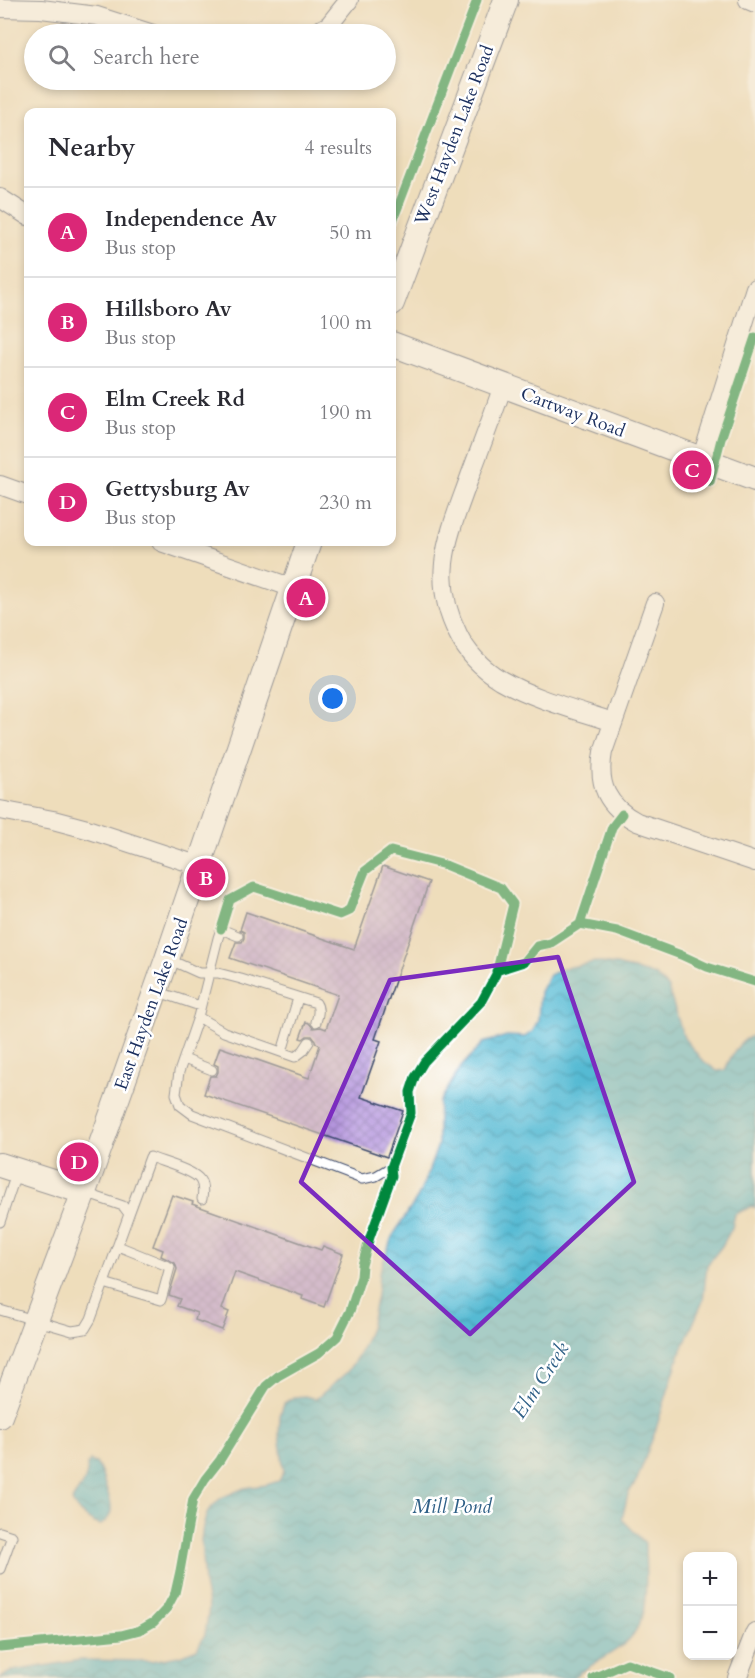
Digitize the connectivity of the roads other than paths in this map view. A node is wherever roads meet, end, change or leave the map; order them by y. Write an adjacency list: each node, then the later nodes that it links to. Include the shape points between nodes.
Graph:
1 (349, 0): 7 (street)
2 (506, 0): 11 (main road, West Hayden Lake Road)
3 (748, 0): 4 (street)
4 (755, 3)
5 (0, 8): 6 (street, via 98,16)
6 (122, 24)
7 (330, 24)
8 (0, 198): 9 (street)
9 (24, 213)
10 (755, 288): 14 (street)
11 (396, 292)
12 (396, 346): 13 (main road, Cartway Road)
13 (504, 386): 14 (main road, Cartway Road); 22 (street, via 449,534 443,561 449,616 478,663 500,680)
14 (701, 460): 15 (main road, Cartway Road)
15 (755, 479)
16 (0, 484): 17 (street)
17 (24, 493)
18 (172, 546): 20 (street)
19 (308, 546): 20 (main road)
20 (293, 588): 25 (main road, East Hayden Lake Road)
21 (655, 603): 22 (street)
22 (613, 722): 24 (street, via 600,768 603,785 622,814)
23 (0, 810): 25 (street, via 87,829)
24 (755, 862)
25 (200, 866): 27 (main road, East Hayden Lake Road)
26 (238, 936): 28 (lane, via 220,929)
27 (167, 959): 28 (lane); 29 (main road, East Hayden Lake Road)
28 (208, 974): 30 (lane, via 241,979); 31 (lane)
29 (156, 991): 31 (lane); 40 (main road, East Hayden Lake Road)
30 (298, 998): 33 (lane, via 316,1003); 35 (lane)
31 (200, 1006): 32 (lane)
32 (198, 1017): 35 (lane, via 224,1032); 36 (lane)
33 (316, 1022)
34 (309, 1042): 35 (lane, via 295,1057)
35 (282, 1052)
36 (184, 1059): 37 (lane); 38 (lane, via 176,1094 180,1105 192,1114 362,1179)
37 (212, 1070)
38 (391, 1167)
39 (8, 1168): 40 (main road); 43 (lane)
40 (84, 1192): 42 (lane, via 123,1206); 47 (main road, East Hayden Lake Road)
41 (202, 1199): 42 (lane, via 201,1180 194,1174 150,1157)
42 (129, 1214): 44 (lane)
43 (0, 1222)
44 (118, 1246): 45 (lane); 45 (lane, via 170,1267 160,1300)
45 (104, 1283): 47 (lane, via 85,1329 72,1331)
46 (0, 1310): 47 (lane)
47 (36, 1320): 48 (main road, East Hayden Lake Road)
48 (0, 1416)
49 (0, 1532): 50 (lane, via 12,1536)
50 (0, 1569)
51 (755, 1632): 52 (street)
52 (737, 1678)

